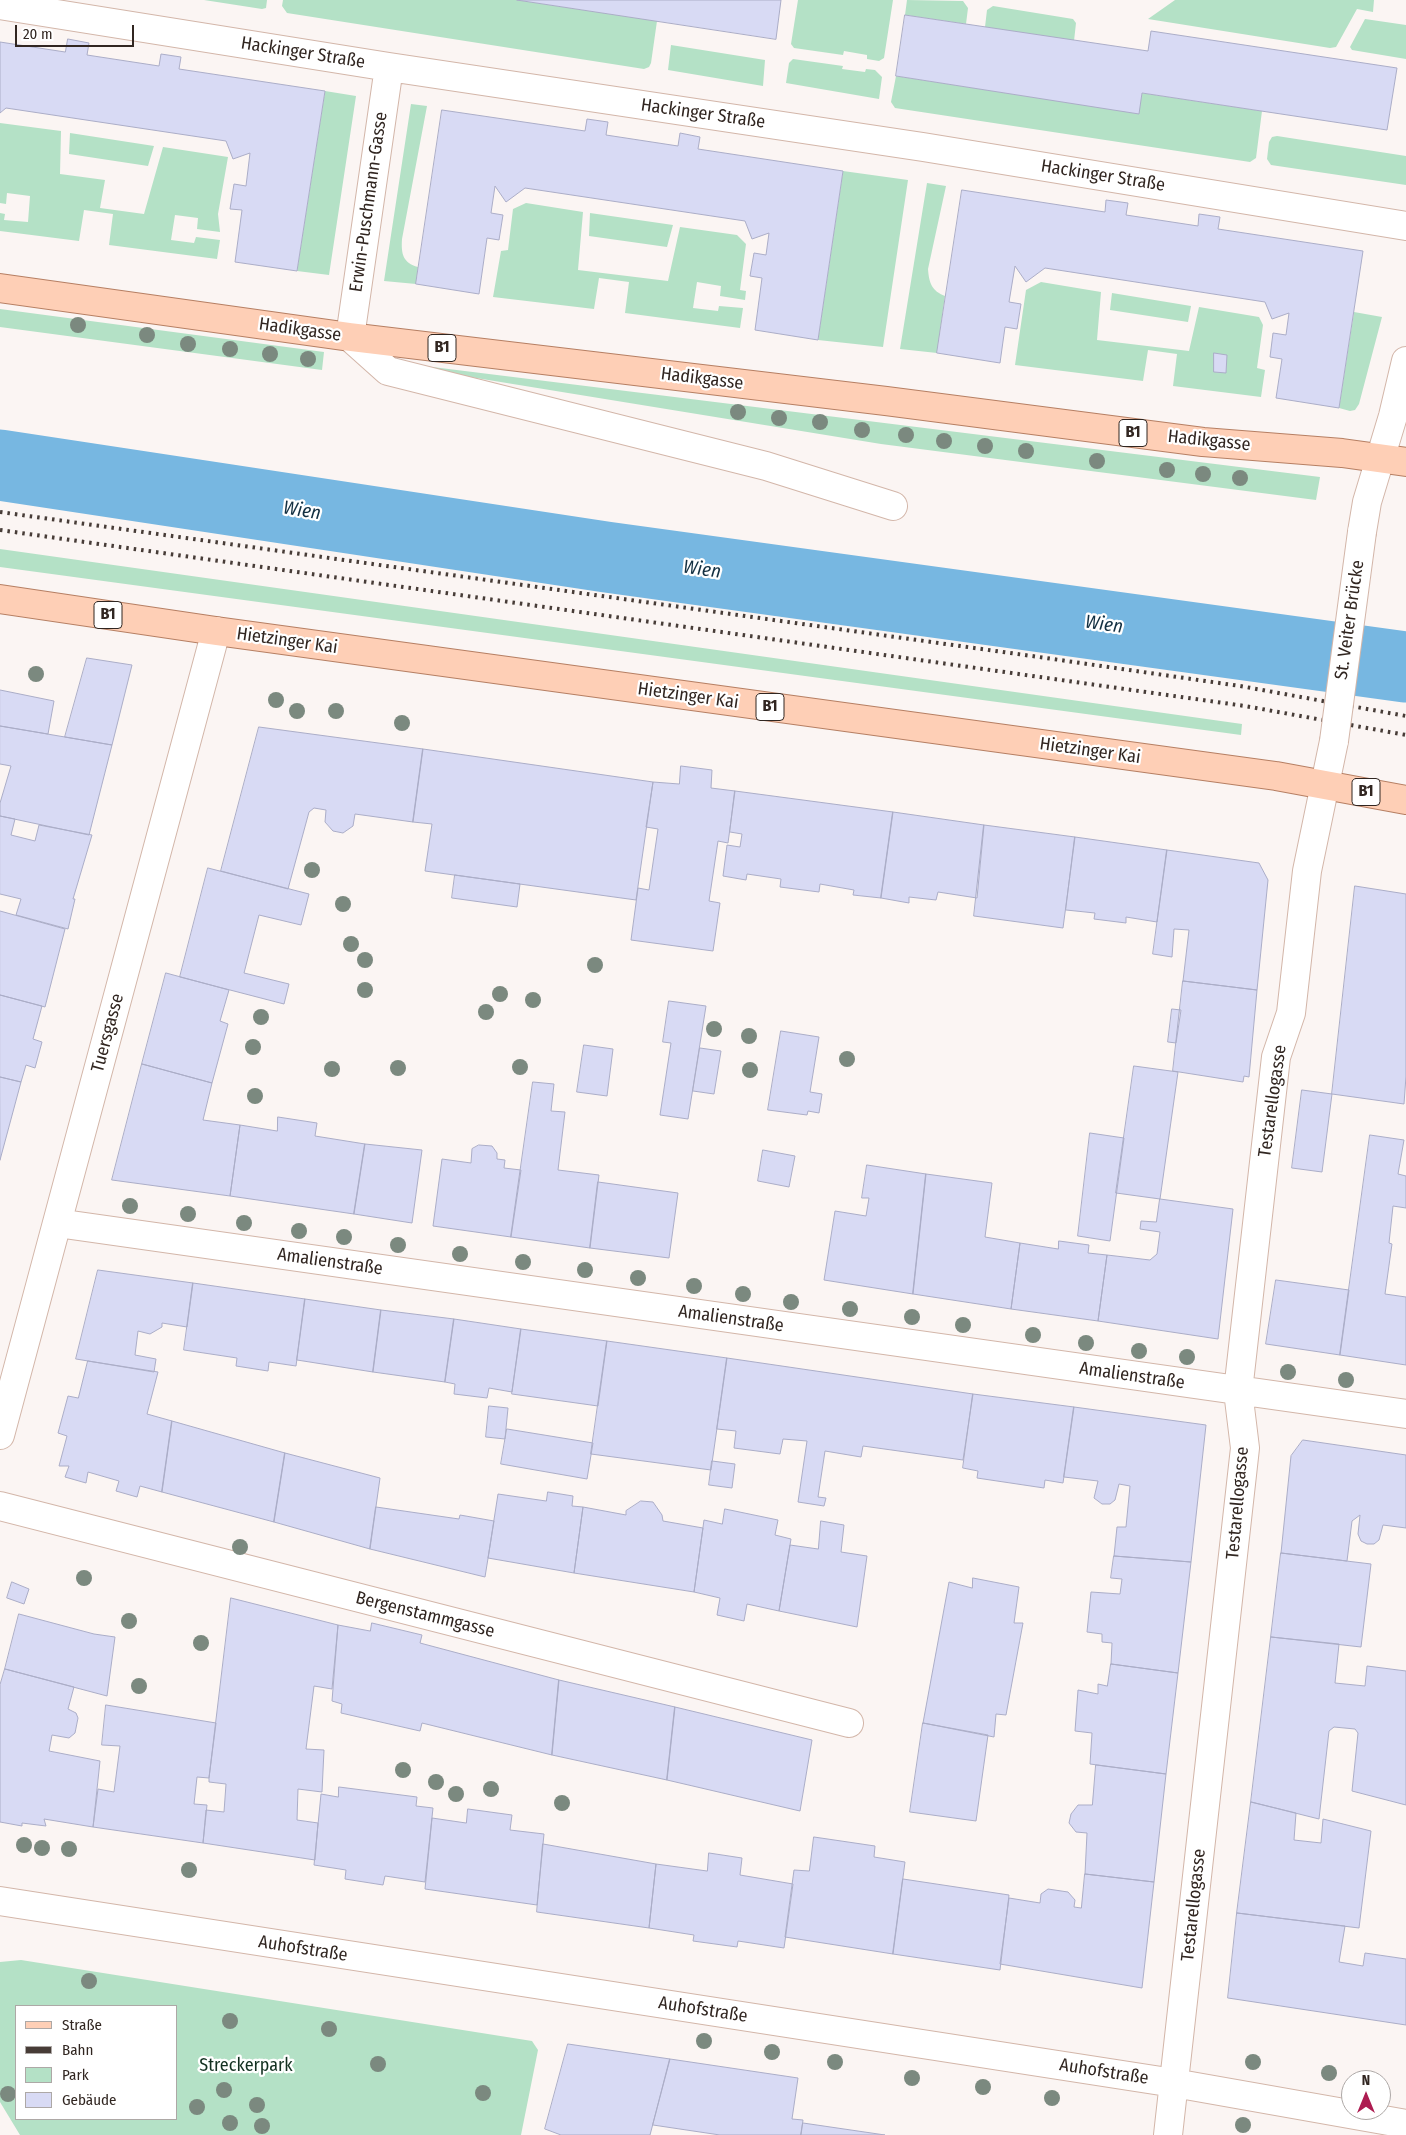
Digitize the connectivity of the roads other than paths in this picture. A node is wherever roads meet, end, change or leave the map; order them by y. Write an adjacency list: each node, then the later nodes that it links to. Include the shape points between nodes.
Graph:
1 (0, 5): 2 (street, Hackinger Straße)
2 (389, 67): 3 (street, Hackinger Straße, via 923,147); 5 (street, Erwin-Puschmann-Gasse)
3 (1406, 226)
4 (0, 288): 5 (main road, Hadikgasse / B1)
5 (350, 337): 7 (main road, Hadikgasse / B1, via 1203,442); 8 (street, via 388,371 766,466)
6 (1406, 361): 7 (street, St. Veiter Brücke)
7 (1394, 460): 11 (street, St. Veiter Brücke, bridge, via 1367,502 1334,741)
8 (893, 506)
9 (0, 599): 10 (main road, Hietzinger Kai / B1)
10 (216, 631): 11 (main road, Hietzinger Kai / B1); 13 (street, Tuersgasse)
11 (1325, 784): 12 (main road, Hietzinger Kai / B1); 14 (street, Testarellogasse, via 1308,871 1291,1013 1276,1056)
12 (1406, 800)
13 (57, 1223): 14 (street, Amalienstraße); 16 (street, Tuersgasse)
14 (1238, 1391): 15 (street, Amalienstraße); 20 (street, Testarellogasse, via 1245,1448)
15 (1406, 1414)
16 (0, 1435)
17 (0, 1506): 18 (street, Bergenstammgasse)
18 (849, 1723)
19 (0, 1901): 20 (street, Auhofstraße)
20 (1174, 2083): 21 (street, Auhofstraße); 22 (street, Testarellogasse)
21 (1406, 2124)
22 (1168, 2135)

